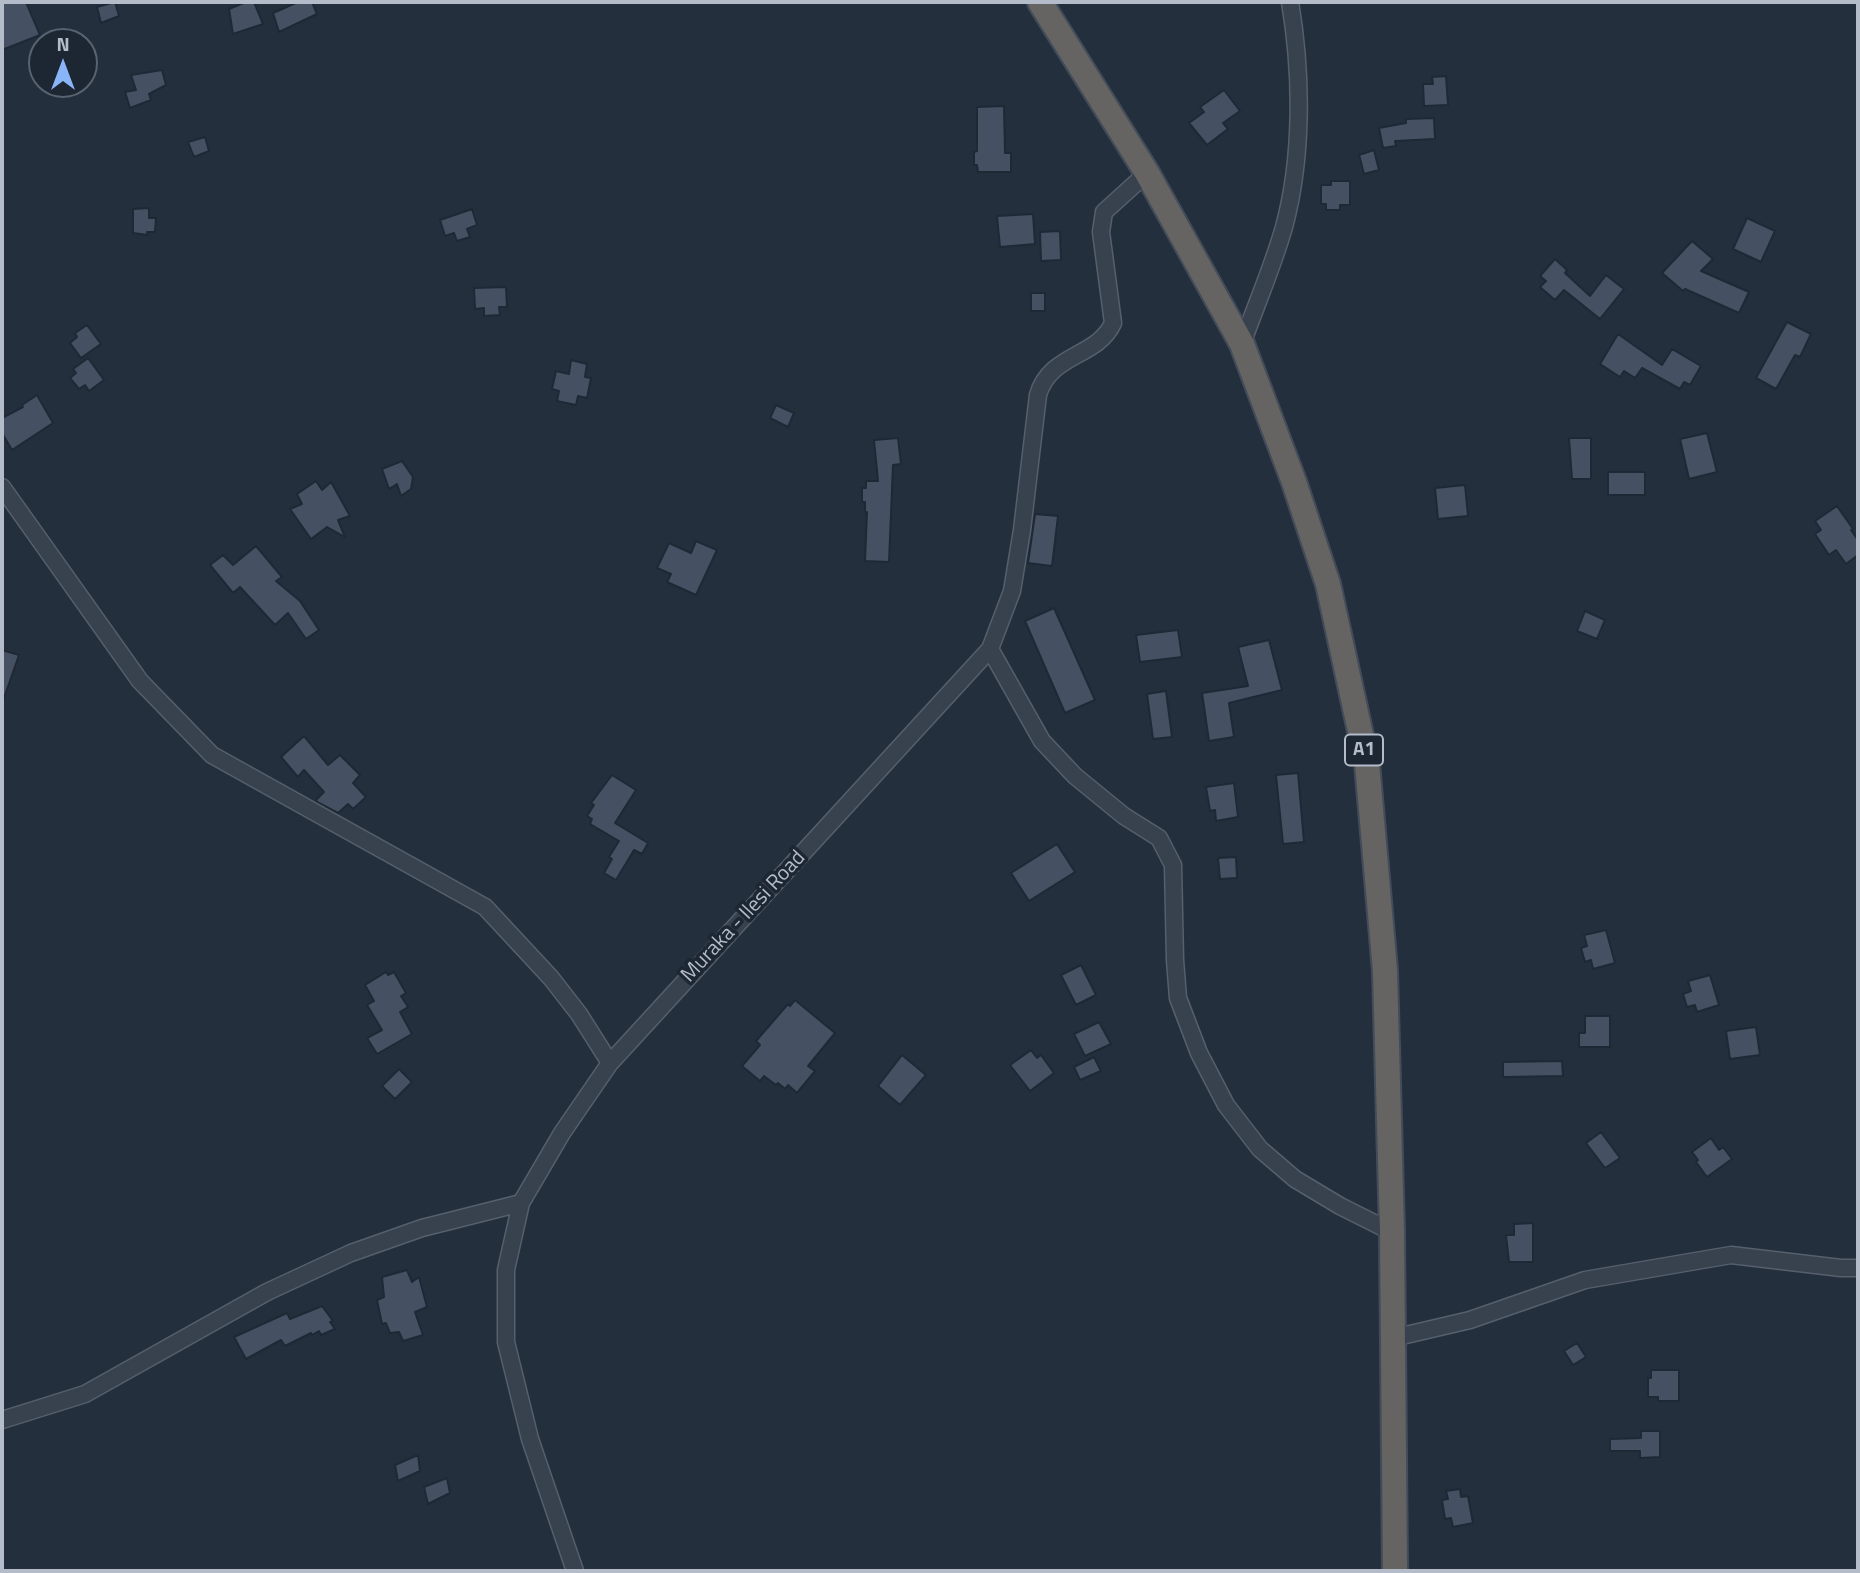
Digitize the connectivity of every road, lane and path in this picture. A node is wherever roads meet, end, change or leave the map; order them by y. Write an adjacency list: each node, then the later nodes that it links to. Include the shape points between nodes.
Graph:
1 (1040, 2): 3 (highway, A1)
2 (1290, 2): 4 (street, via 1297,42 1297,157 1284,227)
3 (1147, 173): 4 (highway, A1); 6 (street, Muraka - Ilesi Road, via 1104,212 1101,232 1114,323 1108,336 1042,380 1012,591)
4 (1242, 344): 9 (highway, A1, via 1328,584 1367,763 1385,971)
5 (2, 487): 7 (street, via 140,681 212,755 485,907 551,978)
6 (990, 649): 7 (street, Muraka - Ilesi Road); 9 (street, via 1042,741 1074,776 1158,838 1173,865 1178,998 1226,1105 1260,1149 1295,1179)
7 (610, 1063): 8 (street, Muraka - Ilesi Road)
8 (521, 1203): 12 (street, via 351,1252 267,1292 85,1394); 13 (street, Muraka - Ilesi Road, via 506,1270 506,1342 530,1439)
9 (1392, 1232): 11 (highway, A1)
10 (1858, 1268): 11 (street, via 1731,1255 1585,1280 1470,1320)
11 (1393, 1338): 14 (highway, A1)
12 (2, 1420)
13 (575, 1571)
14 (1395, 1571)

